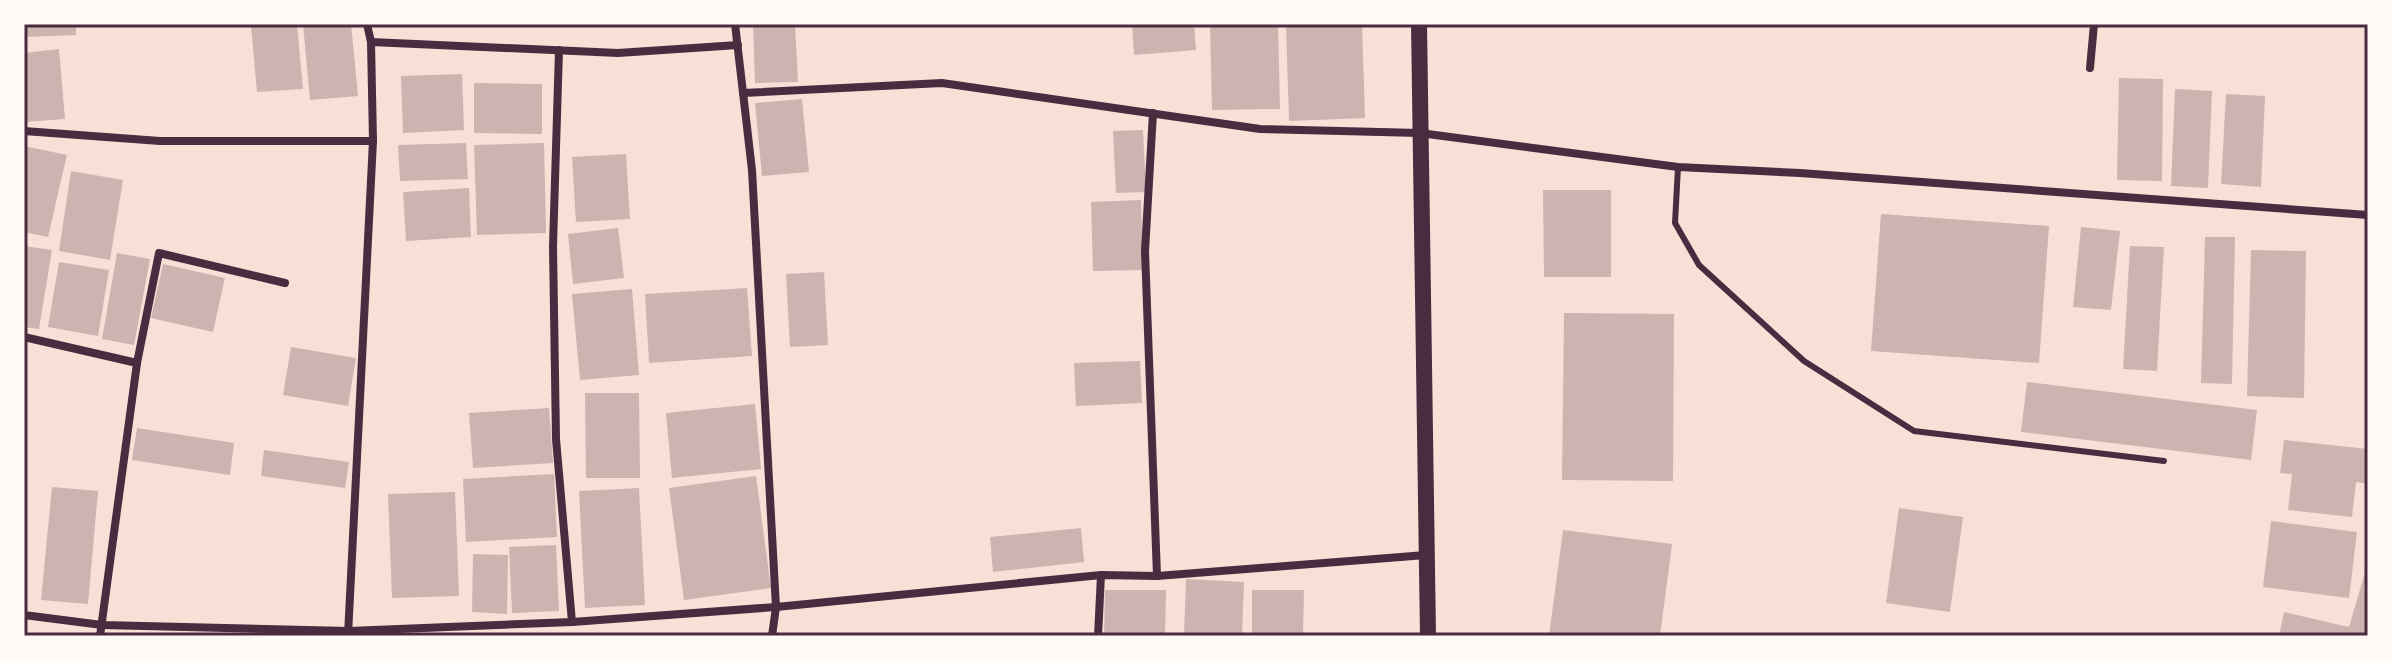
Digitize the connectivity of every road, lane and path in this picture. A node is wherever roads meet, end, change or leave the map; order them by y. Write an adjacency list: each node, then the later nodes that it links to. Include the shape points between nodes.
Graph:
1 (367, 24): 5 (street)
2 (735, 24): 6 (street)
3 (1419, 24): 12 (main road)
4 (2094, 24): 8 (street)
5 (371, 42): 7 (street); 13 (street)
6 (738, 45): 7 (street, via 618,53); 9 (street)
7 (559, 50): 25 (street, via 553,246 556,424)
8 (2090, 68)
9 (743, 93): 10 (street, via 942,83); 23 (street, via 752,170)
10 (1153, 113): 12 (street, via 1260,129); 22 (street, via 1145,251)
11 (24, 131): 13 (street, via 160,141)
12 (1420, 133): 14 (street); 20 (main road)
13 (373, 141): 27 (street)
14 (1678, 167): 15 (street); 19 (lane, via 1675,223 1699,265 1804,361 1914,431)
15 (2368, 215)
16 (285, 283): 18 (street, via 159,253)
17 (24, 337): 18 (street)
18 (137, 363): 26 (street)
19 (2164, 461)
20 (1426, 555): 22 (street); 31 (main road)
21 (1101, 575): 22 (street); 23 (street); 30 (street)
22 (1157, 576)
23 (776, 607): 25 (street); 29 (street)
24 (24, 615): 26 (street)
25 (572, 622): 27 (street)
26 (102, 625): 27 (street); 28 (street)
27 (348, 634)
28 (100, 636)
29 (772, 636)
30 (1098, 636)
31 (1428, 636)

